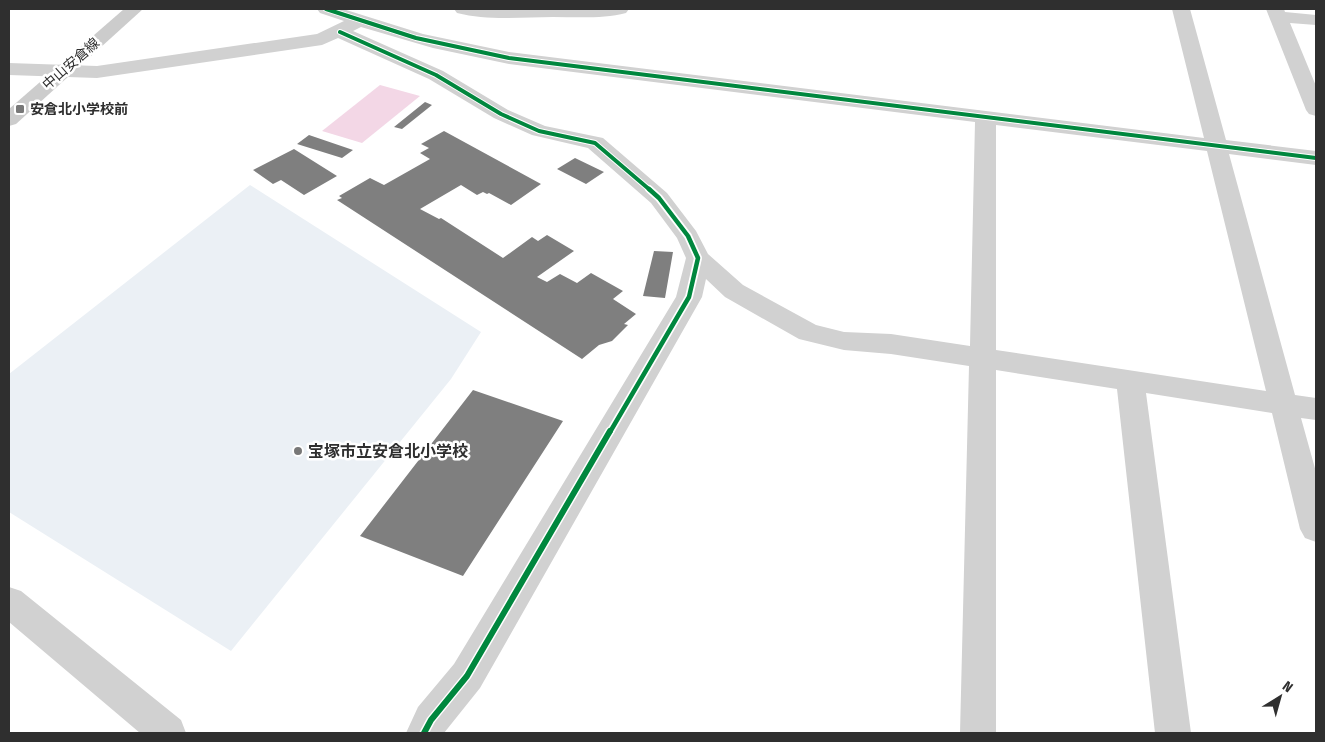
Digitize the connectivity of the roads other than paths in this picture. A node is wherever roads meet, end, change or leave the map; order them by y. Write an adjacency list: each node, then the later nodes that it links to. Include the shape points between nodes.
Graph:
1 (134, 9): 12 (street, 中山安倉線)
2 (326, 9): 8 (street)
3 (463, 9): 4 (street, via 495,12)
4 (620, 9)
5 (1181, 9): 16 (street)
6 (1276, 13): 7 (street); 9 (street)
7 (1316, 20)
8 (350, 26): 12 (street, via 322,39 97,72); 14 (street, via 473,53); 18 (street, via 501,114 539,131 595,143 659,198 688,236)
9 (1296, 61): 10 (street); 13 (street)
10 (1316, 63)
11 (9, 69): 12 (street)
12 (64, 71): 15 (street, 中山安倉線)
13 (1316, 110)
14 (986, 117): 16 (street); 19 (street)
15 (9, 120)
16 (1217, 146): 17 (street); 21 (street)
17 (1316, 158)
18 (698, 258): 19 (street, via 734,291 808,332 844,341 891,344); 26 (street, via 689,297 467,676)
19 (983, 358): 20 (street); 27 (street)
20 (1130, 380): 21 (street); 28 (street)
21 (1284, 404): 22 (street); 23 (street)
22 (1316, 409)
23 (1316, 529)
24 (9, 602): 25 (street)
25 (168, 733)
26 (424, 733)
27 (978, 733)
28 (1173, 733)

